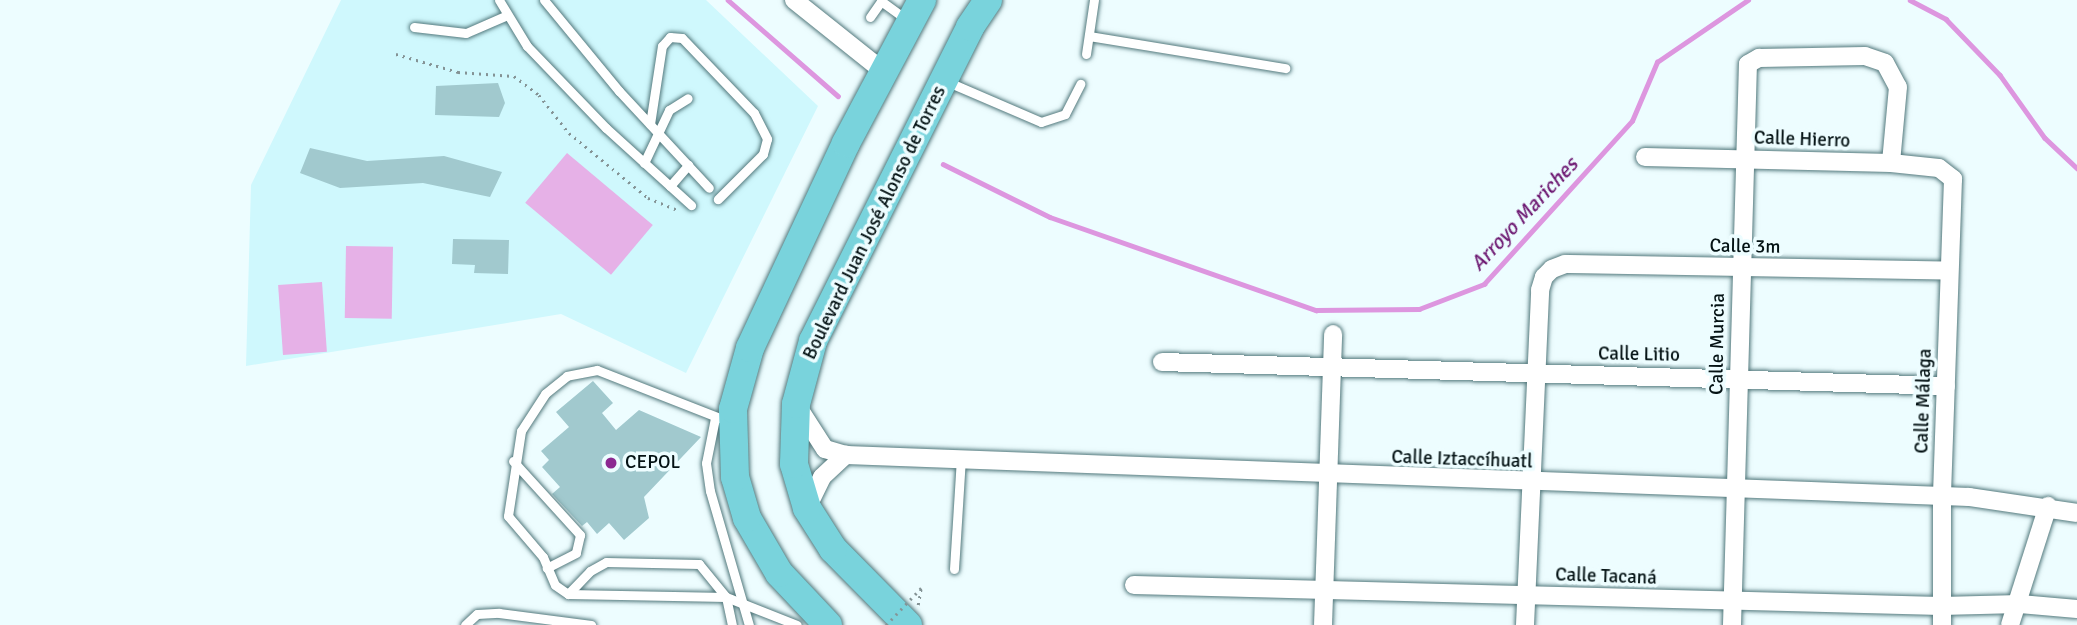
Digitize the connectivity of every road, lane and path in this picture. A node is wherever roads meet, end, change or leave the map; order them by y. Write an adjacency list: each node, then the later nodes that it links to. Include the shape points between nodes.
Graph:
1 (499, 0): 8 (lane)
2 (544, 0): 19 (lane)
3 (794, 0): 15 (street)
4 (988, 0): 16 (main road, Boulevard Juan José Alonso de Torres)
5 (1094, 0): 11 (lane)
6 (881, 1): 7 (lane); 9 (lane)
7 (915, 11): 15 (main road)
8 (505, 16): 10 (lane, via 466,33); 23 (lane, via 554,73)
9 (870, 17)
10 (414, 27)
11 (1089, 36): 13 (lane); 14 (lane)
12 (396, 54): 31 (path, via 458,72 514,76 539,95 569,133 649,198)
13 (1086, 54)
14 (1285, 68)
15 (883, 71): 41 (main road, via 750,348)
16 (943, 80): 17 (lane, via 1041,122 1065,114); 40 (main road, Boulevard Juan José Alonso de Torres, via 813,341)
17 (1080, 84)
18 (688, 98): 20 (lane, via 673,105)
19 (650, 124): 20 (lane); 29 (lane, via 662,46 670,37 682,38 754,113 767,139 763,154)
20 (660, 134): 23 (lane); 25 (lane)
21 (1645, 157): 22 (street, Calle Hierro)
22 (1743, 159): 24 (street, Calle Hierro); 24 (street, Calle Murcia, via 1748,64 1759,58 1875,58 1893,72 1898,87); 32 (street, Calle Murcia)
23 (644, 163): 27 (lane)
24 (1891, 163): 26 (street, Calle Hierro, via 1939,168)
25 (688, 165): 27 (lane); 28 (lane)
26 (1953, 178): 33 (street, Calle Málaga)
27 (670, 186): 30 (lane)
28 (709, 188)
29 (718, 199)
30 (691, 205)
31 (680, 211)
32 (1741, 268): 33 (street, Calle 3m); 37 (street, Calle 3m, via 1565,264 1544,276); 38 (street, Calle Murcia)
33 (1949, 271): 39 (street, Calle Málaga)
34 (1333, 334): 36 (street)
35 (1162, 362): 36 (street, Calle Litio)
36 (1332, 367): 37 (street, Calle Litio); 45 (street)
37 (1536, 374): 38 (street, Calle Litio); 46 (street)
38 (1738, 378): 39 (street, Calle Litio); 47 (street, Calle Murcia)
39 (1946, 386): 48 (street, Calle Málaga)
40 (796, 404): 42 (street, Calle Iztaccíhuatl, via 825,449); 50 (main road, Boulevard Juan José Alonso de Torres, via 794,464)
41 (723, 421): 44 (lane, via 597,370 578,372 554,385 527,417); 61 (lane, via 706,463 710,491); 70 (main road, via 735,477 756,537 779,573)
42 (846, 455): 43 (street, Calle Iztaccíhuatl); 50 (street, via 822,477)
43 (961, 459): 45 (street, Calle Iztaccíhuatl); 53 (lane)
44 (513, 461): 52 (lane, via 508,516); 52 (lane, via 580,536 576,553)
45 (1326, 477): 46 (street, Calle Iztaccíhuatl); 56 (street)
46 (1530, 483): 47 (street, Calle Iztaccíhuatl); 58 (street)
47 (1736, 491): 48 (street, Calle Iztaccíhuatl); 60 (street, Calle Murcia)
48 (1942, 496): 49 (street, Calle Iztaccíhuatl); 63 (street, Calle Málaga)
49 (2048, 506): 51 (street, Calle Iztaccíhuatl); 62 (street)
50 (807, 508): 72 (main road, Boulevard Juan José Alonso de Torres, via 833,549)
51 (2077, 513)
52 (547, 568): 57 (lane, via 555,585)
53 (954, 569)
54 (1134, 586): 56 (street, Calle Tacaná)
55 (922, 588): 71 (path, bridge)
56 (1323, 589): 58 (street, Calle Tacaná); 73 (street)
57 (568, 594): 59 (lane); 59 (lane, via 598,564 644,561 699,564)
58 (1526, 595): 60 (street, Calle Tacaná); 74 (street)
59 (726, 597): 61 (lane); 67 (lane)
60 (1732, 601): 63 (street, Calle Tacaná); 75 (street, Calle Murcia)
61 (745, 603): 68 (lane); 69 (lane)
62 (2020, 604): 63 (street, Calle Tacaná); 64 (street, Calle Tacaná); 77 (street)
63 (1941, 606): 76 (street, Calle Málaga)
64 (2077, 609)
65 (465, 625): 66 (lane, via 477,614 499,613)
66 (591, 625)
67 (732, 625)
68 (749, 625)
69 (797, 625)
70 (828, 625)
71 (886, 625)
72 (908, 625)
73 (1323, 625)
74 (1525, 625)
75 (1732, 625)
76 (1942, 625)
77 (2010, 625)

